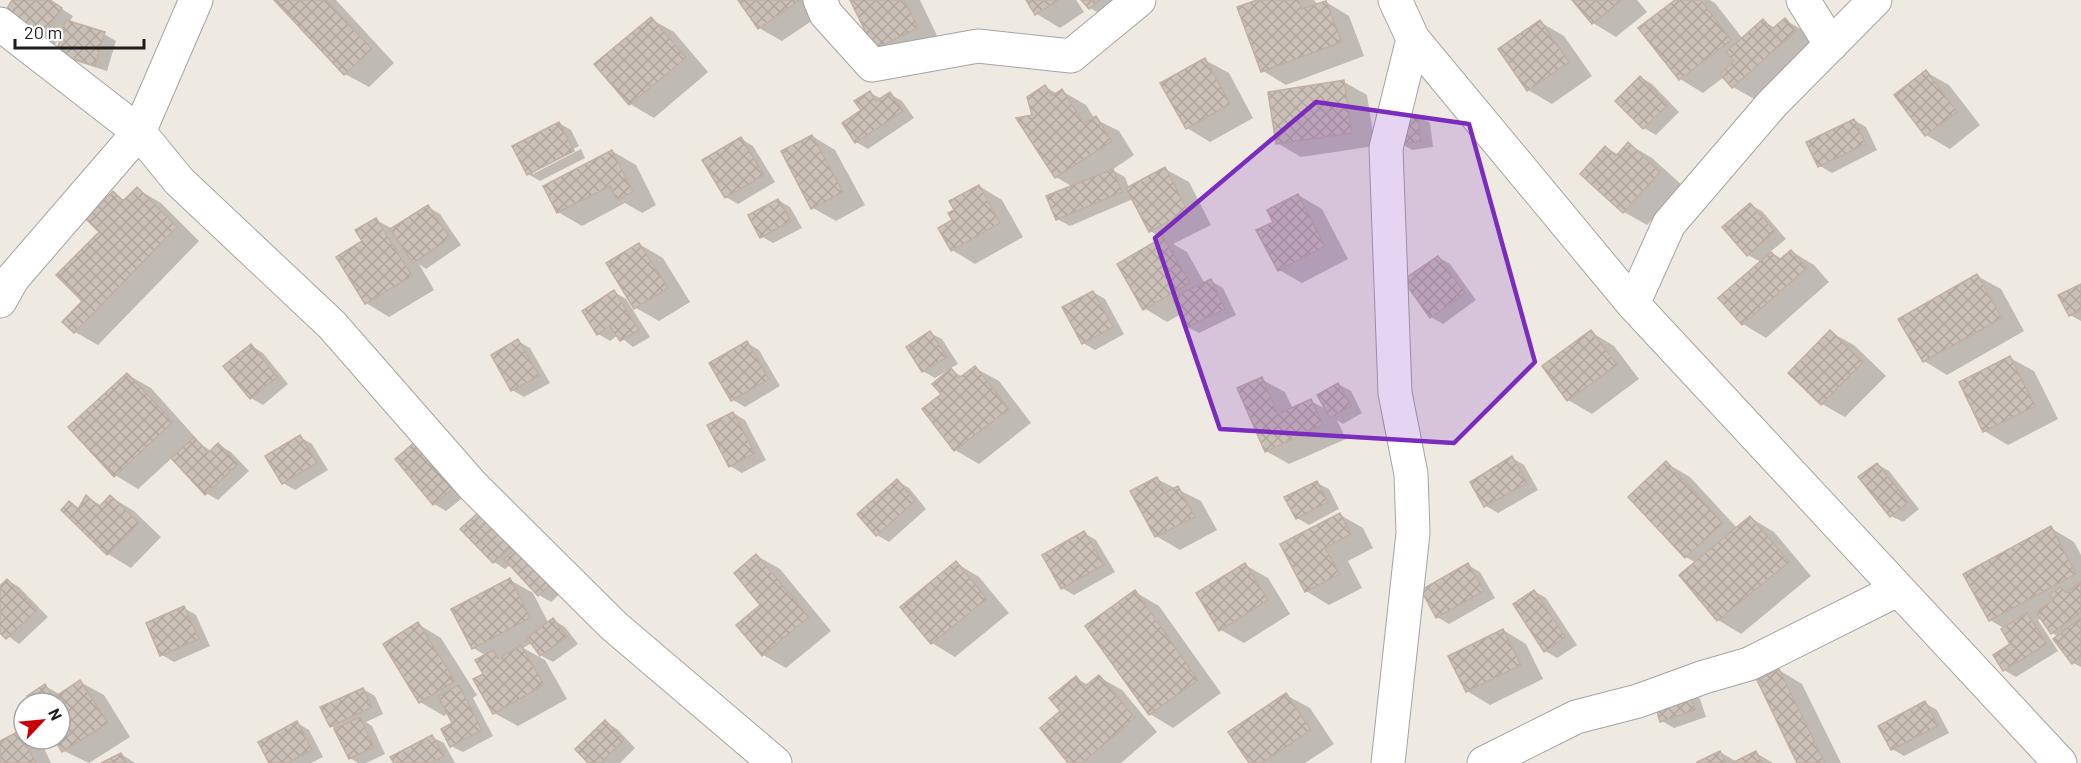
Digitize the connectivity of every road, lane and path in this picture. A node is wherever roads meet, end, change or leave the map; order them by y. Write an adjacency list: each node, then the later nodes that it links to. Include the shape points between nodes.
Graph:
1 (196, 0): 10 (street)
2 (820, 0): 3 (street, via 825,14 872,65 978,46 1071,56)
3 (1139, 0)
4 (1395, 0): 8 (street)
5 (1803, 0): 9 (street)
6 (1875, 0): 9 (street)
7 (0, 24): 10 (street)
8 (1413, 39): 12 (street); 15 (street, via 1386,148 1395,393 1411,474 1413,533)
9 (1831, 45): 12 (street, via 1772,104 1669,224)
10 (139, 132): 11 (street, via 13,278); 14 (street, via 180,181 332,325 473,486 615,626)
11 (0, 301)
12 (1634, 304): 13 (street)
13 (1897, 590): 16 (street, via 1749,664 1576,717); 17 (street)
14 (775, 763)
15 (1388, 763)
16 (1484, 763)
17 (2060, 763)

